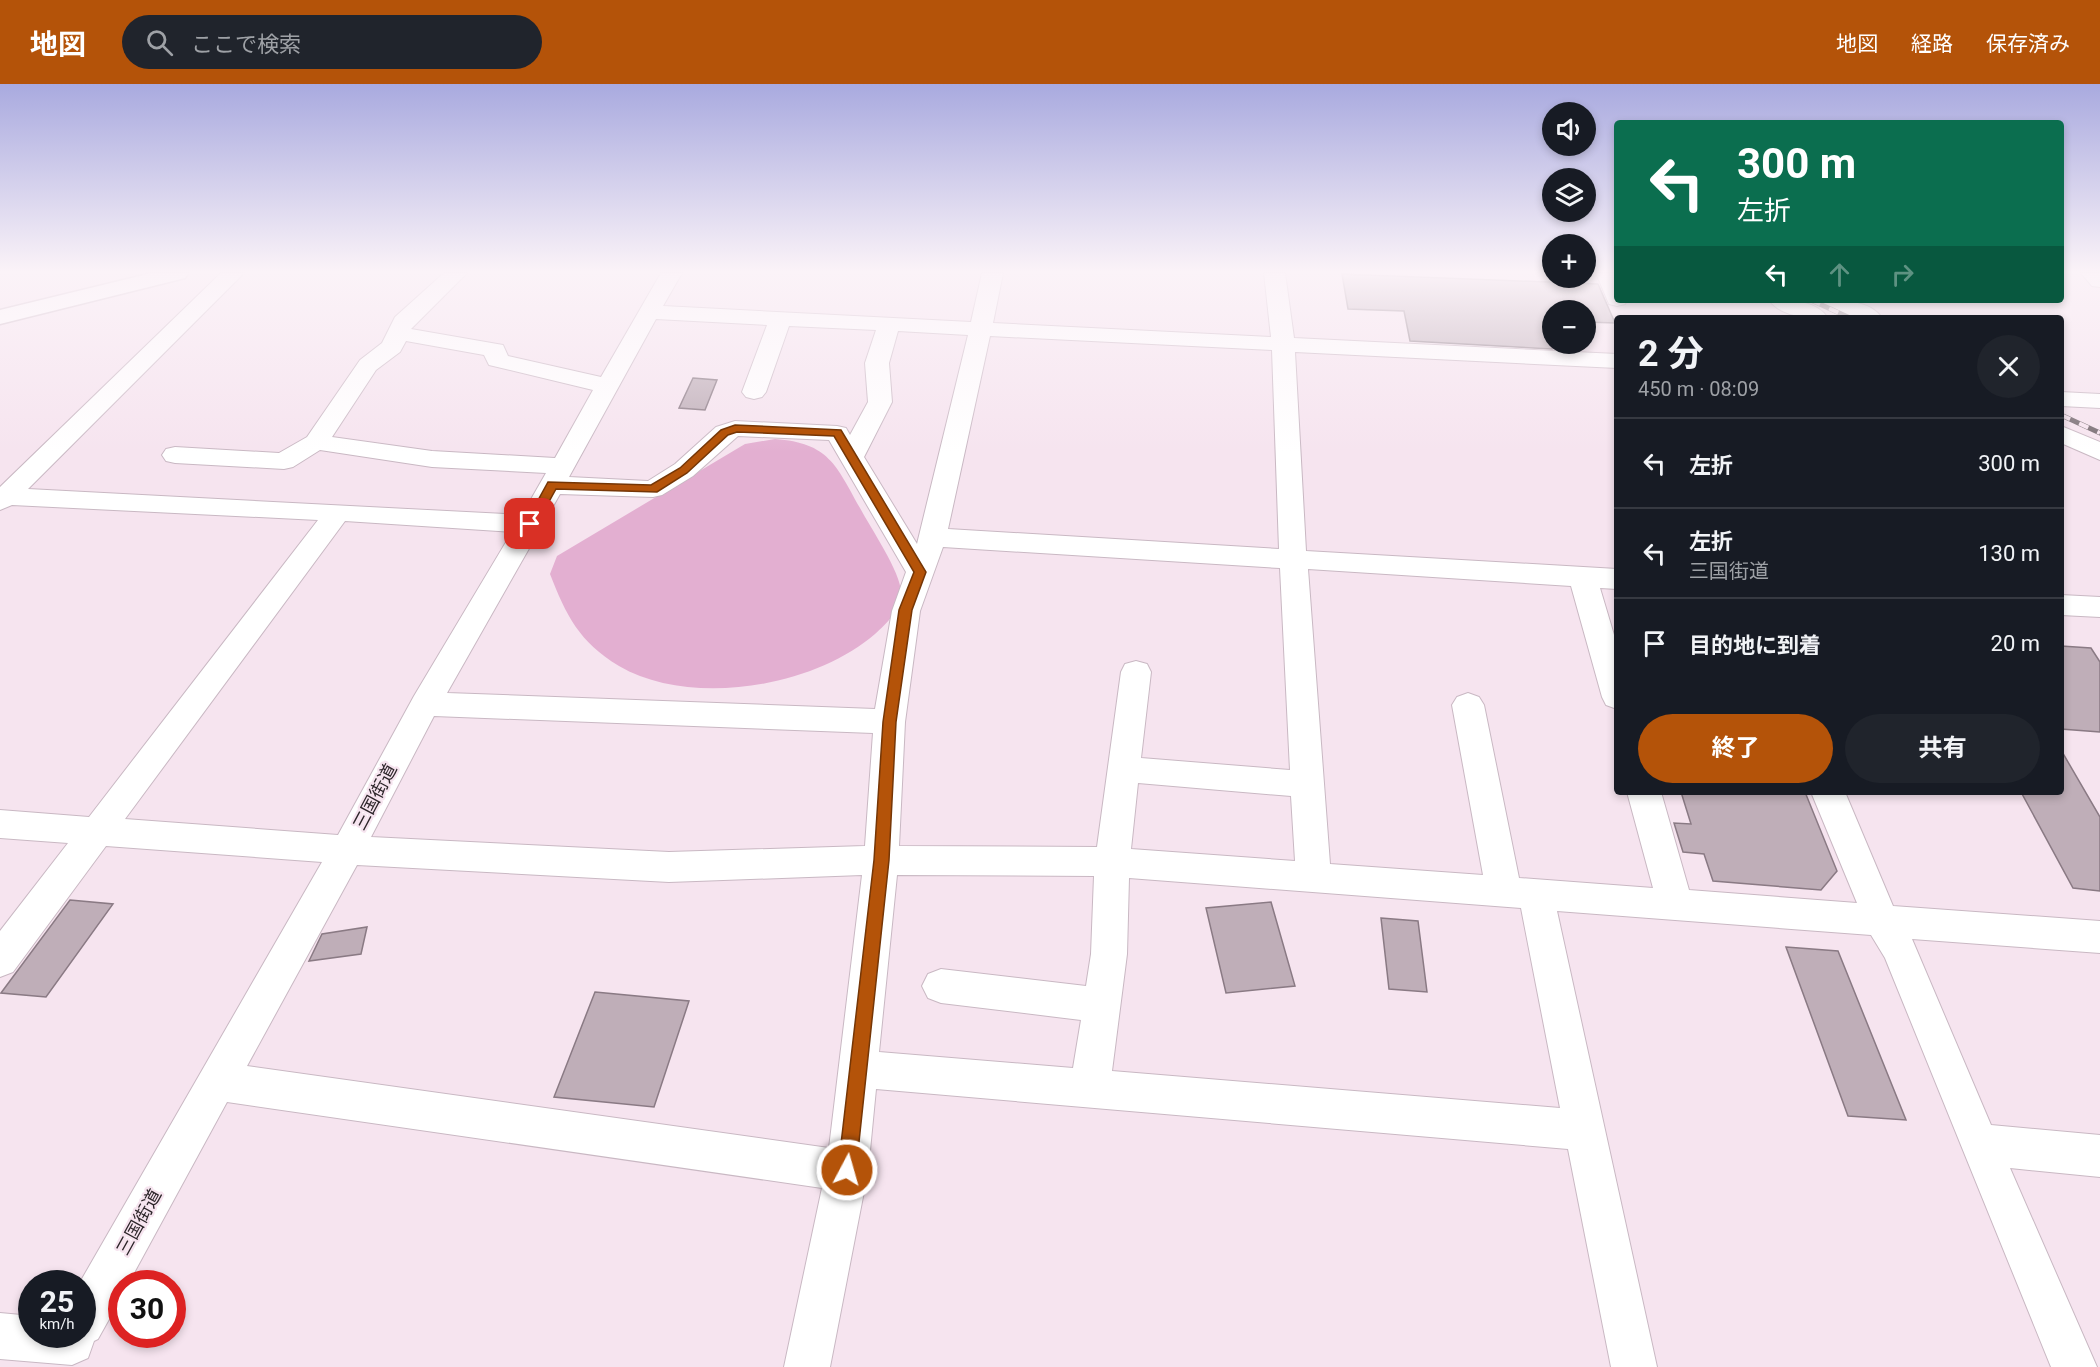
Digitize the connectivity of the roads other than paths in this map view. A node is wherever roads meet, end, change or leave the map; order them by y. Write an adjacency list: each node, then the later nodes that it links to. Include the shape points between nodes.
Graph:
1 (172, 333): 21 (street)
2 (398, 333): 11 (street, via 495,350 497,360); 16 (street, via 392,346 368,365)
3 (636, 333): 11 (street, 三国街道)
4 (775, 333): 12 (street)
5 (887, 333): 19 (street, via 877,363 880,402)
6 (978, 333): 24 (street)
7 (1057, 333): 9 (street)
8 (1282, 333): 9 (street)
9 (1283, 344): 10 (street); 25 (street)
10 (1614, 361)
11 (607, 386): 20 (street, 三国街道)
12 (754, 392)
13 (2064, 399): 14 (street)
14 (2100, 401)
15 (2064, 435): 17 (street)
16 (316, 442): 18 (street, via 284,461); 20 (street)
17 (2100, 452)
18 (175, 455)
19 (851, 457): 20 (street, via 837,433 735,428 725,432 684,470 653,489); 26 (street)
20 (558, 476): 23 (street, 三国街道)
21 (2, 498): 22 (street)
22 (338, 512): 23 (street); 41 (street)
23 (530, 524): 33 (street, 三国街道)
24 (933, 537): 25 (street); 26 (street)
25 (1293, 560): 27 (street); 37 (street)
26 (920, 572): 35 (street, via 906,610)
27 (1583, 577): 28 (street); 32 (street)
28 (1614, 579)
29 (2064, 605): 30 (street)
30 (2100, 607)
31 (1136, 672): 36 (street)
32 (1614, 686)
33 (425, 704): 35 (street); 42 (street, 三国街道)
34 (1468, 705): 46 (street)
35 (889, 722): 43 (street)
36 (1124, 769): 37 (street); 44 (street)
37 (1307, 784): 45 (street)
38 (1645, 795): 47 (street)
39 (1829, 795): 48 (street)
40 (0, 824): 41 (street)
41 (97, 831): 42 (street); 50 (street)
42 (347, 850): 43 (street, via 669,867); 54 (street, 三国街道)
43 (881, 860): 44 (street); 53 (street)
44 (1112, 862): 45 (street); 52 (street, via 1109,954)
45 (1313, 876): 46 (street)
46 (1520, 894): 47 (street); 56 (street)
47 (1676, 906): 48 (street)
48 (1882, 921): 49 (street); 57 (street, via 1900,951)
49 (2100, 937)
50 (0, 960)
51 (941, 986): 52 (street)
52 (1102, 1005): 55 (street)
53 (858, 1069): 55 (street); 59 (street)
54 (217, 1081): 59 (street); 60 (street, 三国街道)
55 (1090, 1089): 56 (street)
56 (1585, 1130): 64 (street)
57 (1979, 1144): 58 (street); 65 (street)
58 (2100, 1156)
59 (847, 1170): 63 (street)
60 (96, 1299)
61 (0, 1336): 62 (street)
62 (18, 1338)
63 (807, 1367)
64 (1634, 1367)
65 (2074, 1367)

